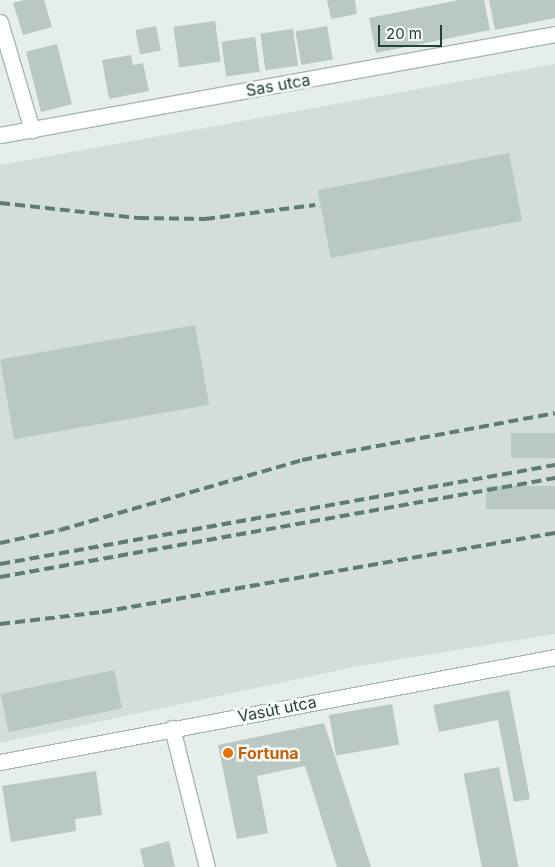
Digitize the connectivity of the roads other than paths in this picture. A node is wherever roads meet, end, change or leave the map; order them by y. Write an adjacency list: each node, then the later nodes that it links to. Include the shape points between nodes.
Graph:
1 (0, 22): 3 (street)
2 (555, 34): 3 (street, Sas utca)
3 (32, 130): 4 (street, Sas utca)
4 (0, 136)
5 (555, 657): 6 (street, Vasút utca)
6 (172, 728): 7 (street, Vasút utca); 8 (street)
7 (0, 762)
8 (207, 867)

